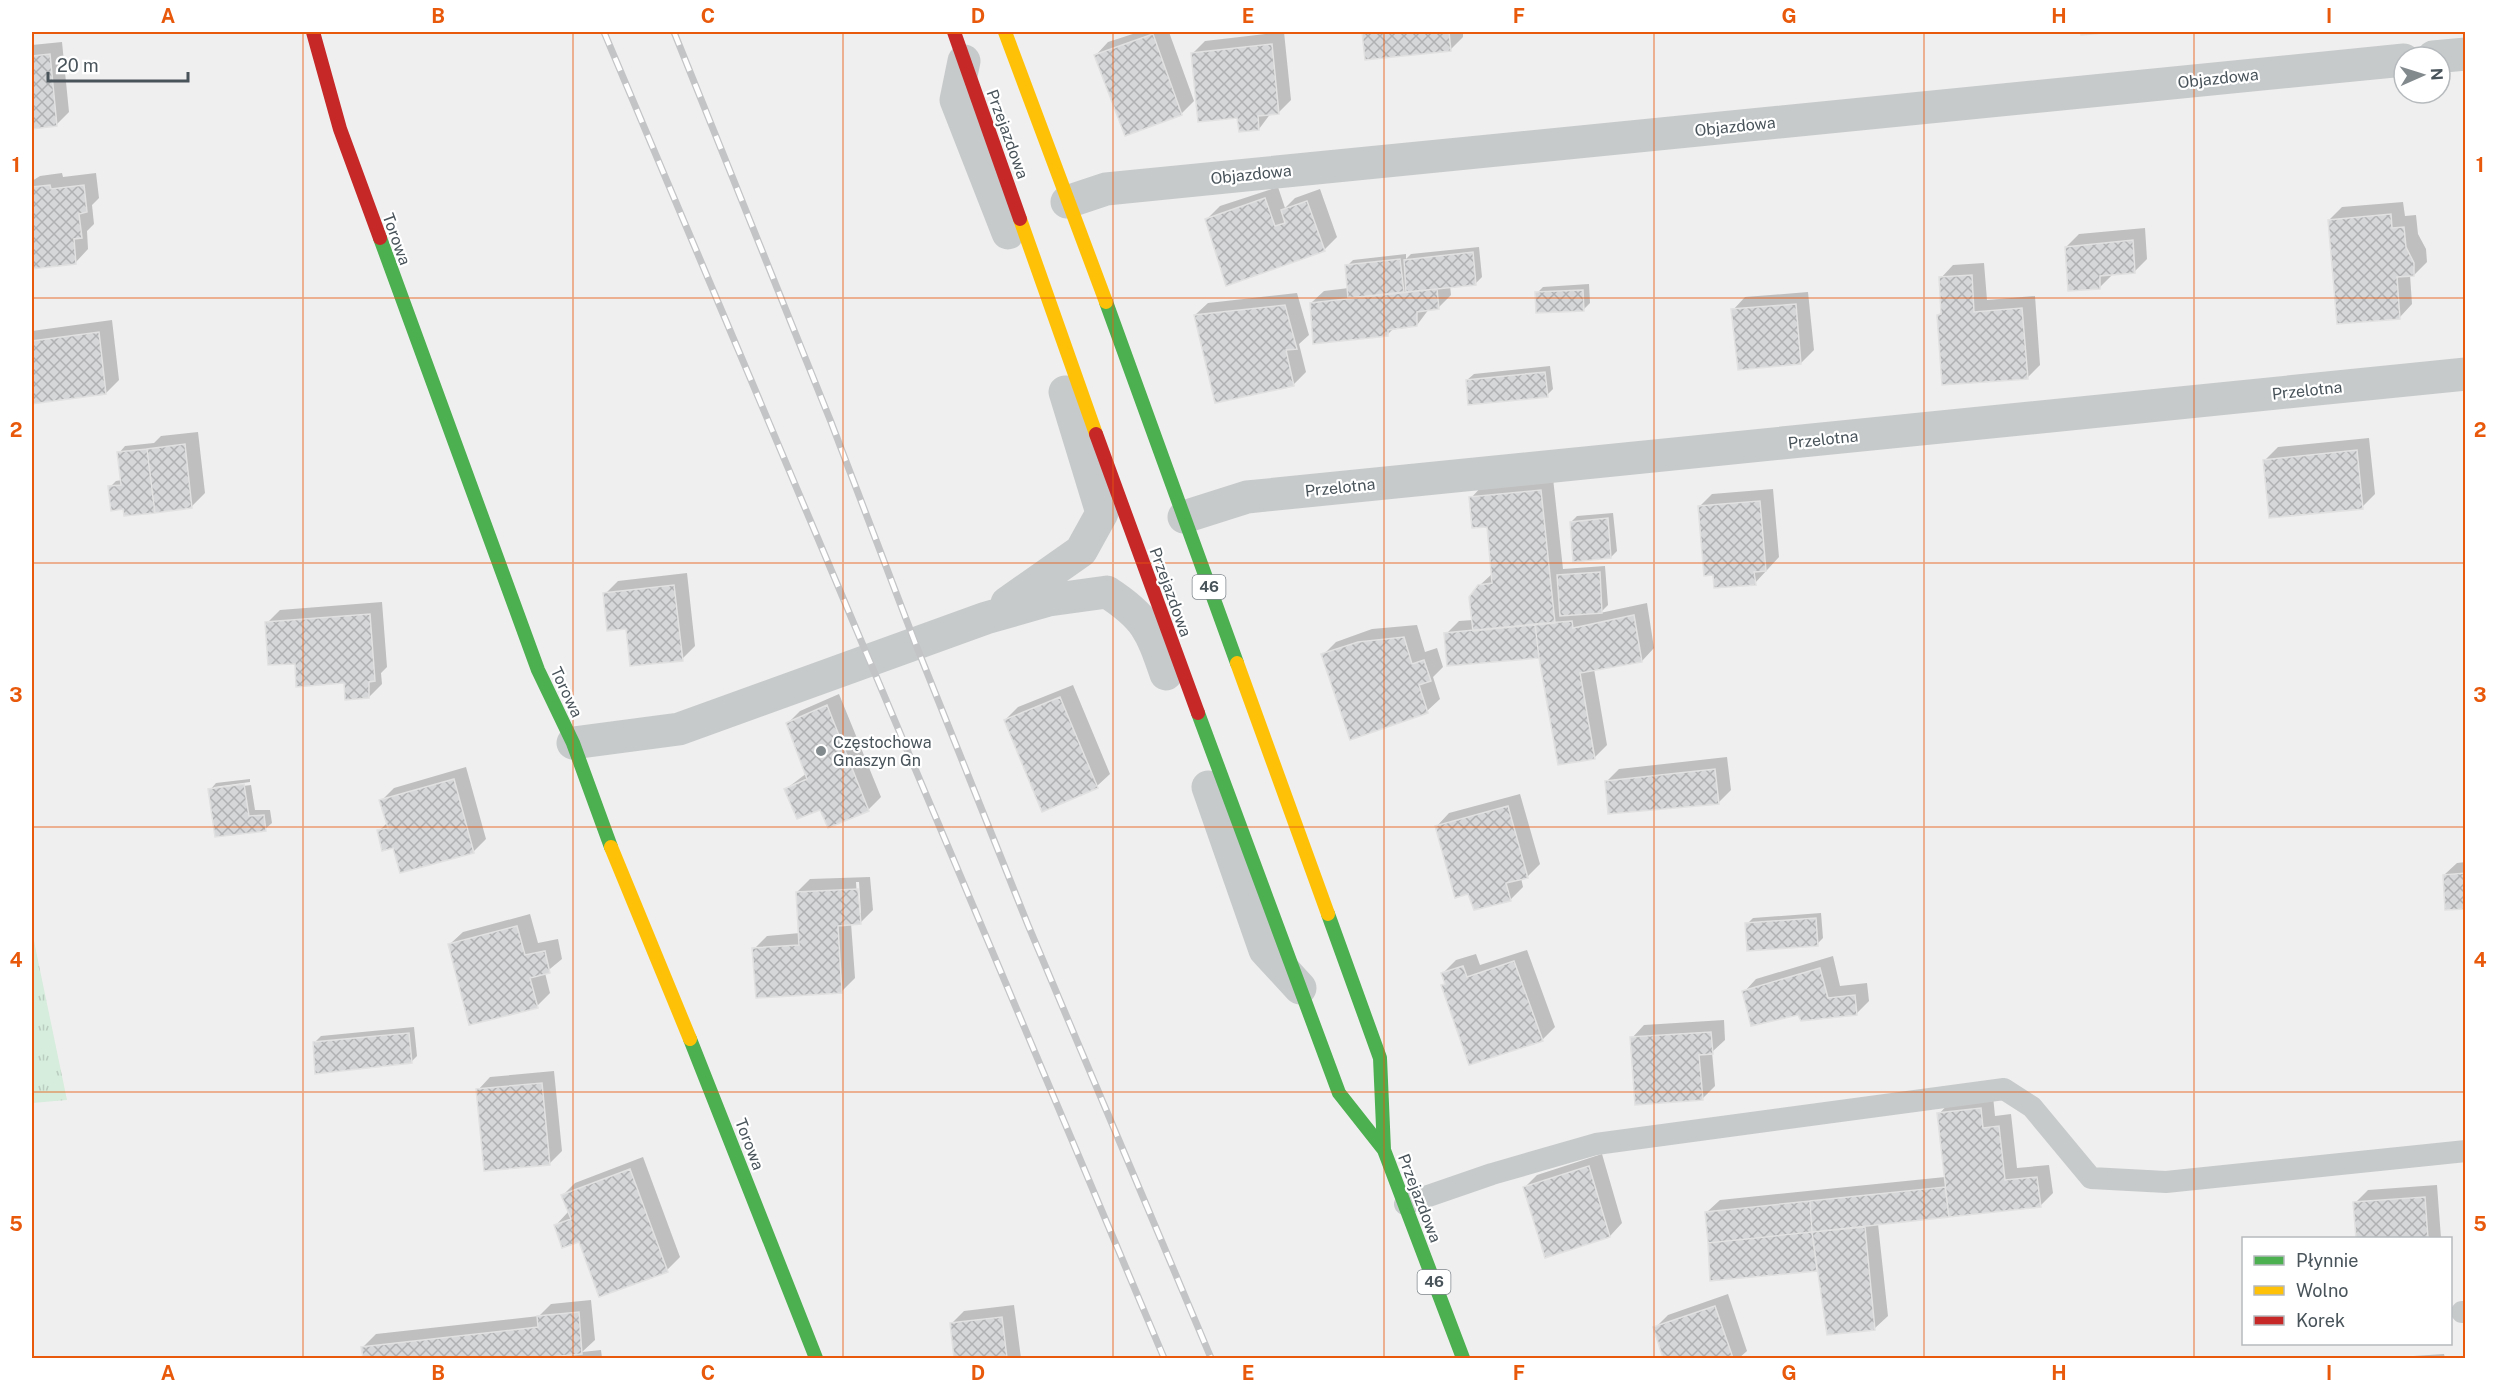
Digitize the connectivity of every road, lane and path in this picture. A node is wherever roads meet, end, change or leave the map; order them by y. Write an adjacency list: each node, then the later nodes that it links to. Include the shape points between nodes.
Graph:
1 (313, 32): 9 (main road, Torowa, via 340,129 441,410 538,670)
2 (1005, 32): 5 (main road, Przejazdowa / 46)
3 (959, 46): 8 (street, via 956,100 1041,326 1102,513 1081,551); 10 (main road, Przejazdowa / 46, via 1140,558)
4 (2392, 61): 5 (street, Objazdowa, via 1106,189)
5 (1067, 202): 7 (main road, Przejazdowa / 46)
6 (2466, 375): 7 (street, Przelotna, via 1247,497)
7 (1184, 517): 11 (main road, Przejazdowa / 46, via 1380,1059)
8 (986, 618): 9 (street, via 680,729); 10 (street, via 1049,600 1107,592 1134,609 1152,636 1265,950)
9 (573, 743): 14 (main road, Torowa, via 617,864)
10 (1301, 990): 11 (main road, Przejazdowa / 46, via 1339,1093)
11 (1384, 1150): 13 (main road, Przejazdowa / 46)
12 (2466, 1150): 13 (lane, via 2166,1182 2091,1178 2032,1107 2004,1089 1596,1144)
13 (1405, 1204): 15 (main road, Przejazdowa / 46)
14 (816, 1359)
15 (1463, 1359)

